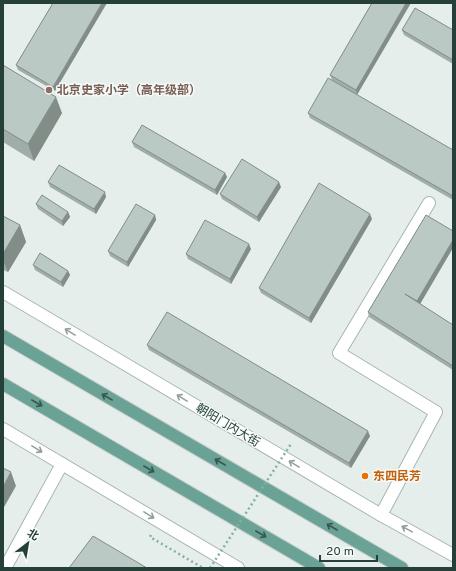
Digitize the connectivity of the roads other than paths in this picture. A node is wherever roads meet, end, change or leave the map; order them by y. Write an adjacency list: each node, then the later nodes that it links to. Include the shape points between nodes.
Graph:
1 (429, 203): 7 (street, via 339,353 436,412)
2 (3, 292): 7 (street, 朝阳门内大街, one-way to 2)
3 (3, 336): 12 (main road, one-way to 3)
4 (3, 384): 11 (main road, one-way to 11)
5 (3, 429): 6 (street, one-way to 6)
6 (62, 464): 9 (street); 10 (street, one-way to 10)
7 (380, 515): 8 (street, 朝阳门内大街, one-way to 7)
8 (453, 555)
9 (5, 568)
10 (238, 568)
11 (319, 568)
12 (402, 568)

